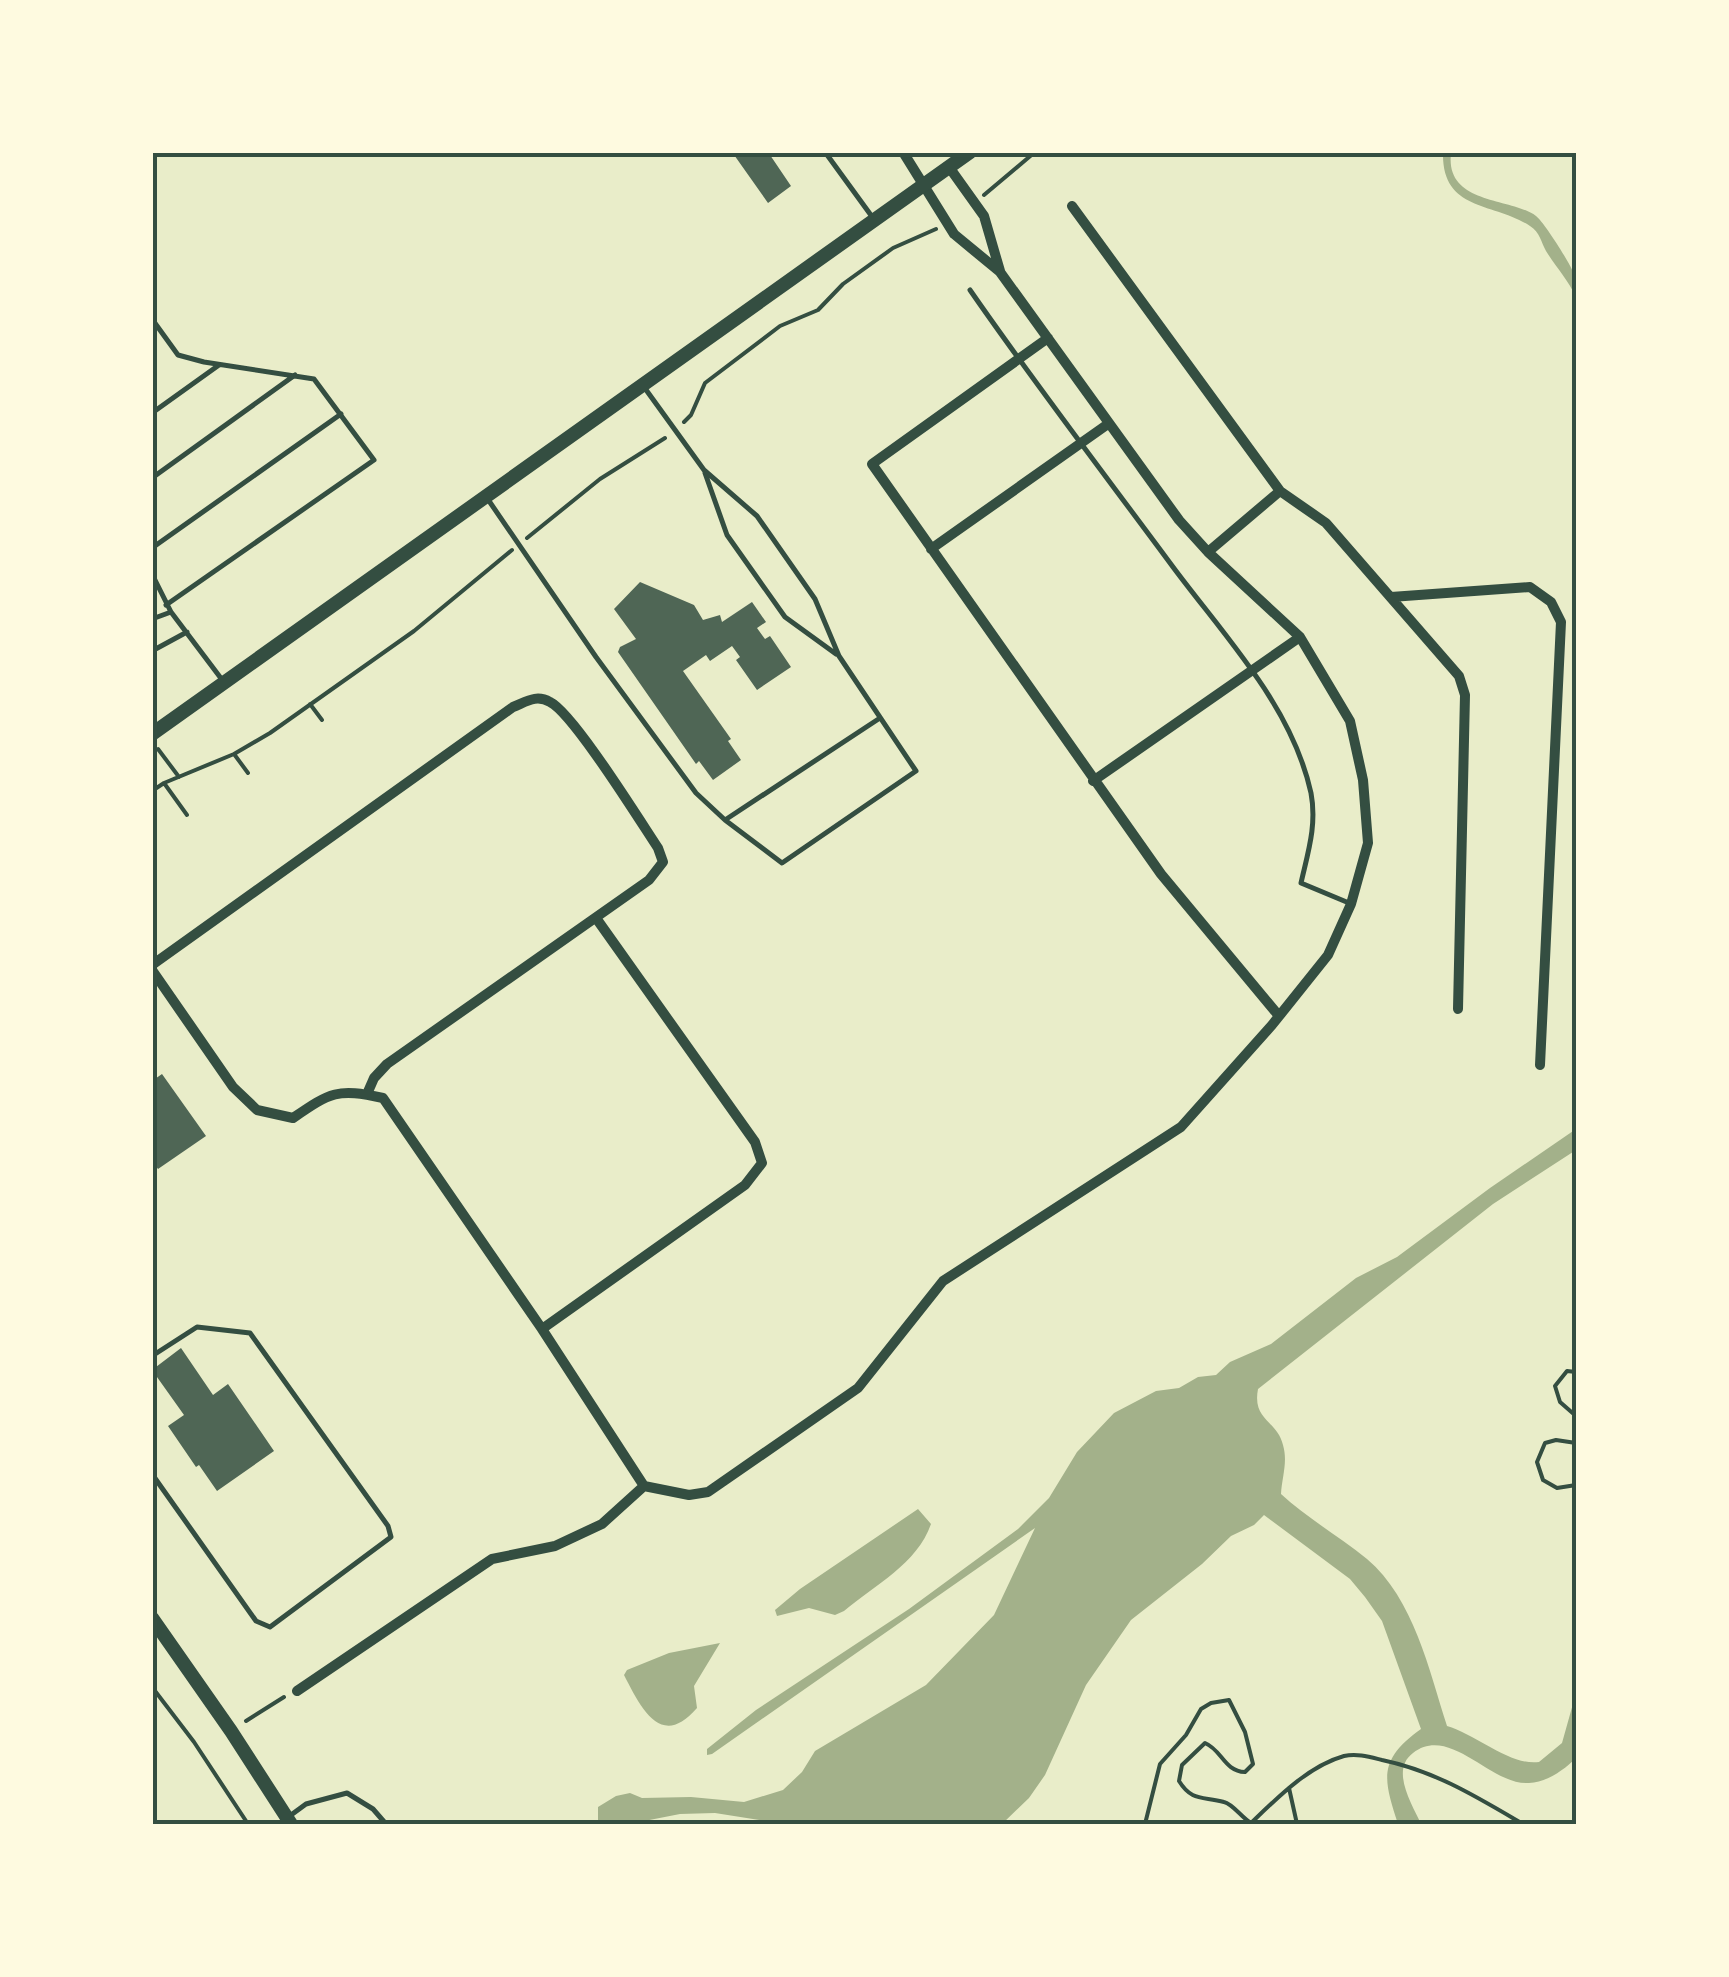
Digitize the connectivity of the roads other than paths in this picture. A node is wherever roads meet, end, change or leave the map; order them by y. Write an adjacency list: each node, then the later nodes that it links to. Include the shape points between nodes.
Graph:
1 (824, 152): 7 (lane)
2 (902, 152): 5 (street)
3 (970, 152): 4 (street)
4 (949, 167): 5 (street); 8 (street, via 984,216)
5 (924, 187): 7 (street); 8 (street, via 954,234)
6 (1072, 206): 24 (street)
7 (875, 221): 17 (street)
8 (1000, 272): 12 (street)
9 (970, 290): 14 (lane)
10 (152, 319): 11 (lane)
11 (163, 333): 13 (lane); 15 (lane, via 178,355)
12 (1048, 338): 14 (street); 20 (street)
13 (152, 341)
14 (1019, 360): 21 (lane); 27 (street, via 872,464)
15 (220, 364): 16 (lane); 18 (lane)
16 (296, 376): 19 (lane, via 314,380); 23 (lane)
17 (642, 385): 22 (lane); 25 (street)
18 (152, 413)
19 (342, 414): 26 (lane); 31 (lane, via 374,460)
20 (1108, 424): 21 (street); 28 (street)
21 (1081, 443): 27 (street); 38 (lane)
22 (704, 470): 37 (lane, via 756,516 814,599); 37 (lane, via 726,534 785,617)
23 (152, 478)
24 (1280, 491): 28 (street); 30 (street, via 1326,522)
25 (486, 496): 39 (street); 43 (lane, via 696,793)
26 (152, 548)
27 (931, 549): 42 (street)
28 (1208, 552): 35 (street)
29 (152, 574): 31 (lane)
30 (1392, 597): 47 (street, via 1458,676 1465,695); 49 (street, via 1530,587 1551,602 1561,622)
31 (166, 605): 32 (lane)
32 (171, 612): 33 (lane); 34 (lane)
33 (152, 619)
34 (186, 632): 36 (lane); 39 (lane)
35 (1300, 637): 38 (street); 44 (street, via 1350,721 1363,780 1368,842)
36 (152, 652)
37 (839, 656): 40 (lane)
38 (1252, 672): 42 (street); 44 (lane, via 1282,716 1311,795 1314,828 1300,883)
39 (223, 682): 41 (street)
40 (880, 718): 43 (lane); 43 (lane, via 916,770 782,863)
41 (152, 737)
42 (1093, 781): 48 (street)
43 (725, 820)
44 (1351, 904): 48 (street, via 1328,955)
45 (596, 918): 46 (street, via 650,880 663,862 574,726 552,702 535,698); 50 (street, via 387,1064); 51 (street, via 755,1142 762,1163 745,1185)
46 (152, 968): 50 (street, via 233,1087 257,1110 293,1118 326,1096)
47 (1458, 1009)
48 (1279, 1016): 54 (street, via 1181,1127 942,1280 878,1365 832,1408 708,1492)
49 (1540, 1066)
50 (367, 1094): 51 (street, via 383,1098)
51 (542, 1329): 54 (street)
52 (152, 1356): 53 (lane, via 198,1326 250,1333 391,1537 264,1627)
53 (152, 1474)
54 (644, 1486): 56 (street, via 602,1524 555,1546 492,1559)
55 (152, 1618): 57 (street)
56 (297, 1691)
57 (289, 1821): 58 (lane, via 306,1804 347,1793)
58 (386, 1824)

